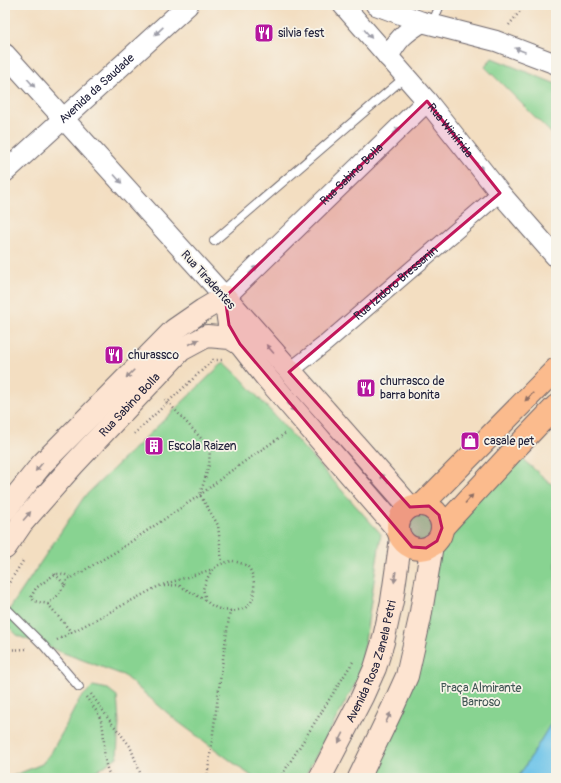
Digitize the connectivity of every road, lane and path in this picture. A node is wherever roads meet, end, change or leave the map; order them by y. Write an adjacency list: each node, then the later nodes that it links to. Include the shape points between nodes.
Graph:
1 (188, 5): 13 (street, Avenida da Saudade, one-way to 13)
2 (343, 5): 9 (street, Rua Winifrida, one-way to 9)
3 (376, 5): 6 (street)
4 (440, 5): 6 (lane)
5 (525, 5): 7 (path)
6 (427, 23): 7 (street); 9 (street, via 408,30)
7 (496, 41): 10 (street, one-way to 7)
8 (5, 54): 13 (street, Rua Tiradentes, one-way to 13)
9 (388, 57): 11 (street, Rua Winifrida)
10 (556, 64)
11 (405, 77): 12 (street, Rua Winifrida); 16 (lane)
12 (427, 101): 15 (street, Rua Winifrida, one-way to 15); 18 (street, Rua Sabino Bolla, one-way to 12)
13 (64, 119): 14 (street, Avenida da Saudade); 18 (street, Rua Tiradentes, one-way to 18)
14 (5, 172)
15 (500, 193): 17 (street, Rua Winifrida); 22 (street, Rua Izidoro Bressanin)
16 (214, 240)
17 (556, 257)
18 (225, 297): 19 (main road, via 229,325); 22 (main road, Rua Tiradentes, one-way to 18); 30 (main road, Rua Sabino Bolla, one-way to 30, via 174,330 42,464)
19 (240, 344): 26 (main road, one-way to 26); 33 (main road, Rua Sabino Bolla, one-way to 19, via 22,523 73,465 181,350 207,336 230,338)
20 (228, 364): 24 (path, via 224,360 212,360)
21 (556, 369): 29 (main road, one-way to 29)
22 (290, 372): 29 (main road, Rua Tiradentes, one-way to 22)
23 (165, 399): 24 (path)
24 (168, 402): 27 (path); 28 (path, via 210,448 209,465)
25 (556, 406): 32 (main road, one-way to 25)
26 (303, 421): 28 (path); 31 (main road)
27 (132, 436)
28 (200, 495): 35 (path, via 218,525); 38 (path, via 117,551)
29 (416, 506): 31 (main road, via 403,513 399,521); 32 (main road, via 429,506 439,515 442,522)
30 (5, 510)
31 (400, 534): 32 (main road, via 406,544 412,547 426,548); 54 (main road, Avenida Rosa Zanela Petri, one-way to 54, via 392,602 375,668)
32 (437, 537): 55 (main road, one-way to 32, via 407,676)
33 (5, 548)
34 (26, 558): 41 (path)
35 (222, 563): 36 (path); 45 (path, via 233,561 248,567 254,578 253,598 250,604 243,609)
36 (213, 569): 40 (path); 42 (path, via 203,589)
37 (55, 574): 38 (path, via 64,574); 39 (path); 43 (path, via 36,588 31,597 34,602)
38 (71, 578): 39 (path)
39 (65, 585): 43 (path)
40 (159, 586): 42 (path, via 178,585); 46 (path)
41 (5, 589)
42 (207, 601): 45 (path, via 219,609)
43 (48, 604): 46 (path)
44 (5, 607): 47 (lane)
45 (230, 611): 52 (path)
46 (72, 633): 47 (path)
47 (44, 646): 49 (lane)
48 (355, 658): 53 (path)
49 (83, 689): 50 (path, via 100,717 106,759); 51 (path, via 102,708 130,746)
50 (112, 778)
51 (142, 778)
52 (207, 778)
53 (280, 778)
54 (320, 778)
55 (359, 778)

